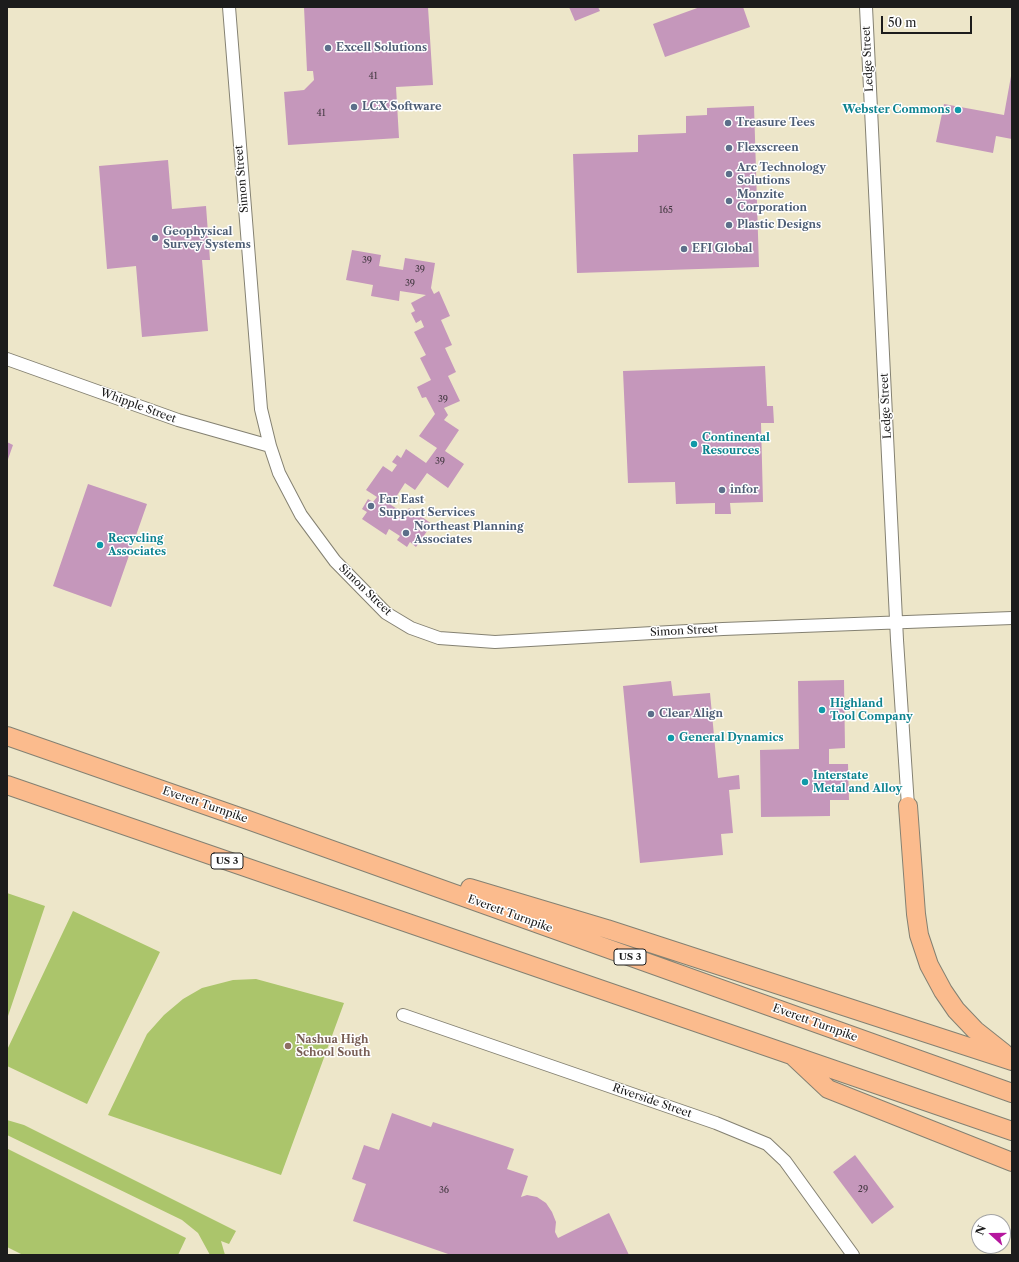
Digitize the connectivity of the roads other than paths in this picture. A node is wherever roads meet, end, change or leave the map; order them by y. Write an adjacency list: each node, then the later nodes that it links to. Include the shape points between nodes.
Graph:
1 (229, 7): 4 (street, Simon Street, via 261,409)
2 (866, 7): 6 (street, Ledge Street)
3 (7, 359): 4 (street, Whipple Street, via 186,423)
4 (270, 446): 6 (street, Simon Street, via 288,492 335,561 386,613 411,628 439,638 495,642)
5 (1012, 618): 6 (street, Simon Street)
6 (897, 622): 9 (street, Ledge Street)
7 (7, 736): 10 (highway, Everett Turnpike / US 3)
8 (7, 785): 12 (highway, US 3)
9 (908, 806): 13 (highway, via 916,914 919,935 929,965 943,991 964,1019 990,1043)
10 (248, 820): 14 (highway, via 607,929); 15 (highway, Everett Turnpike / US 3)
11 (403, 1015): 18 (street, Riverside Street, via 694,1116 767,1144 786,1161)
12 (789, 1053): 16 (highway, US 3); 17 (highway, via 828,1089)
13 (1012, 1058)
14 (1012, 1061)
15 (1012, 1093)
16 (1012, 1131)
17 (1012, 1162)
18 (853, 1255)

